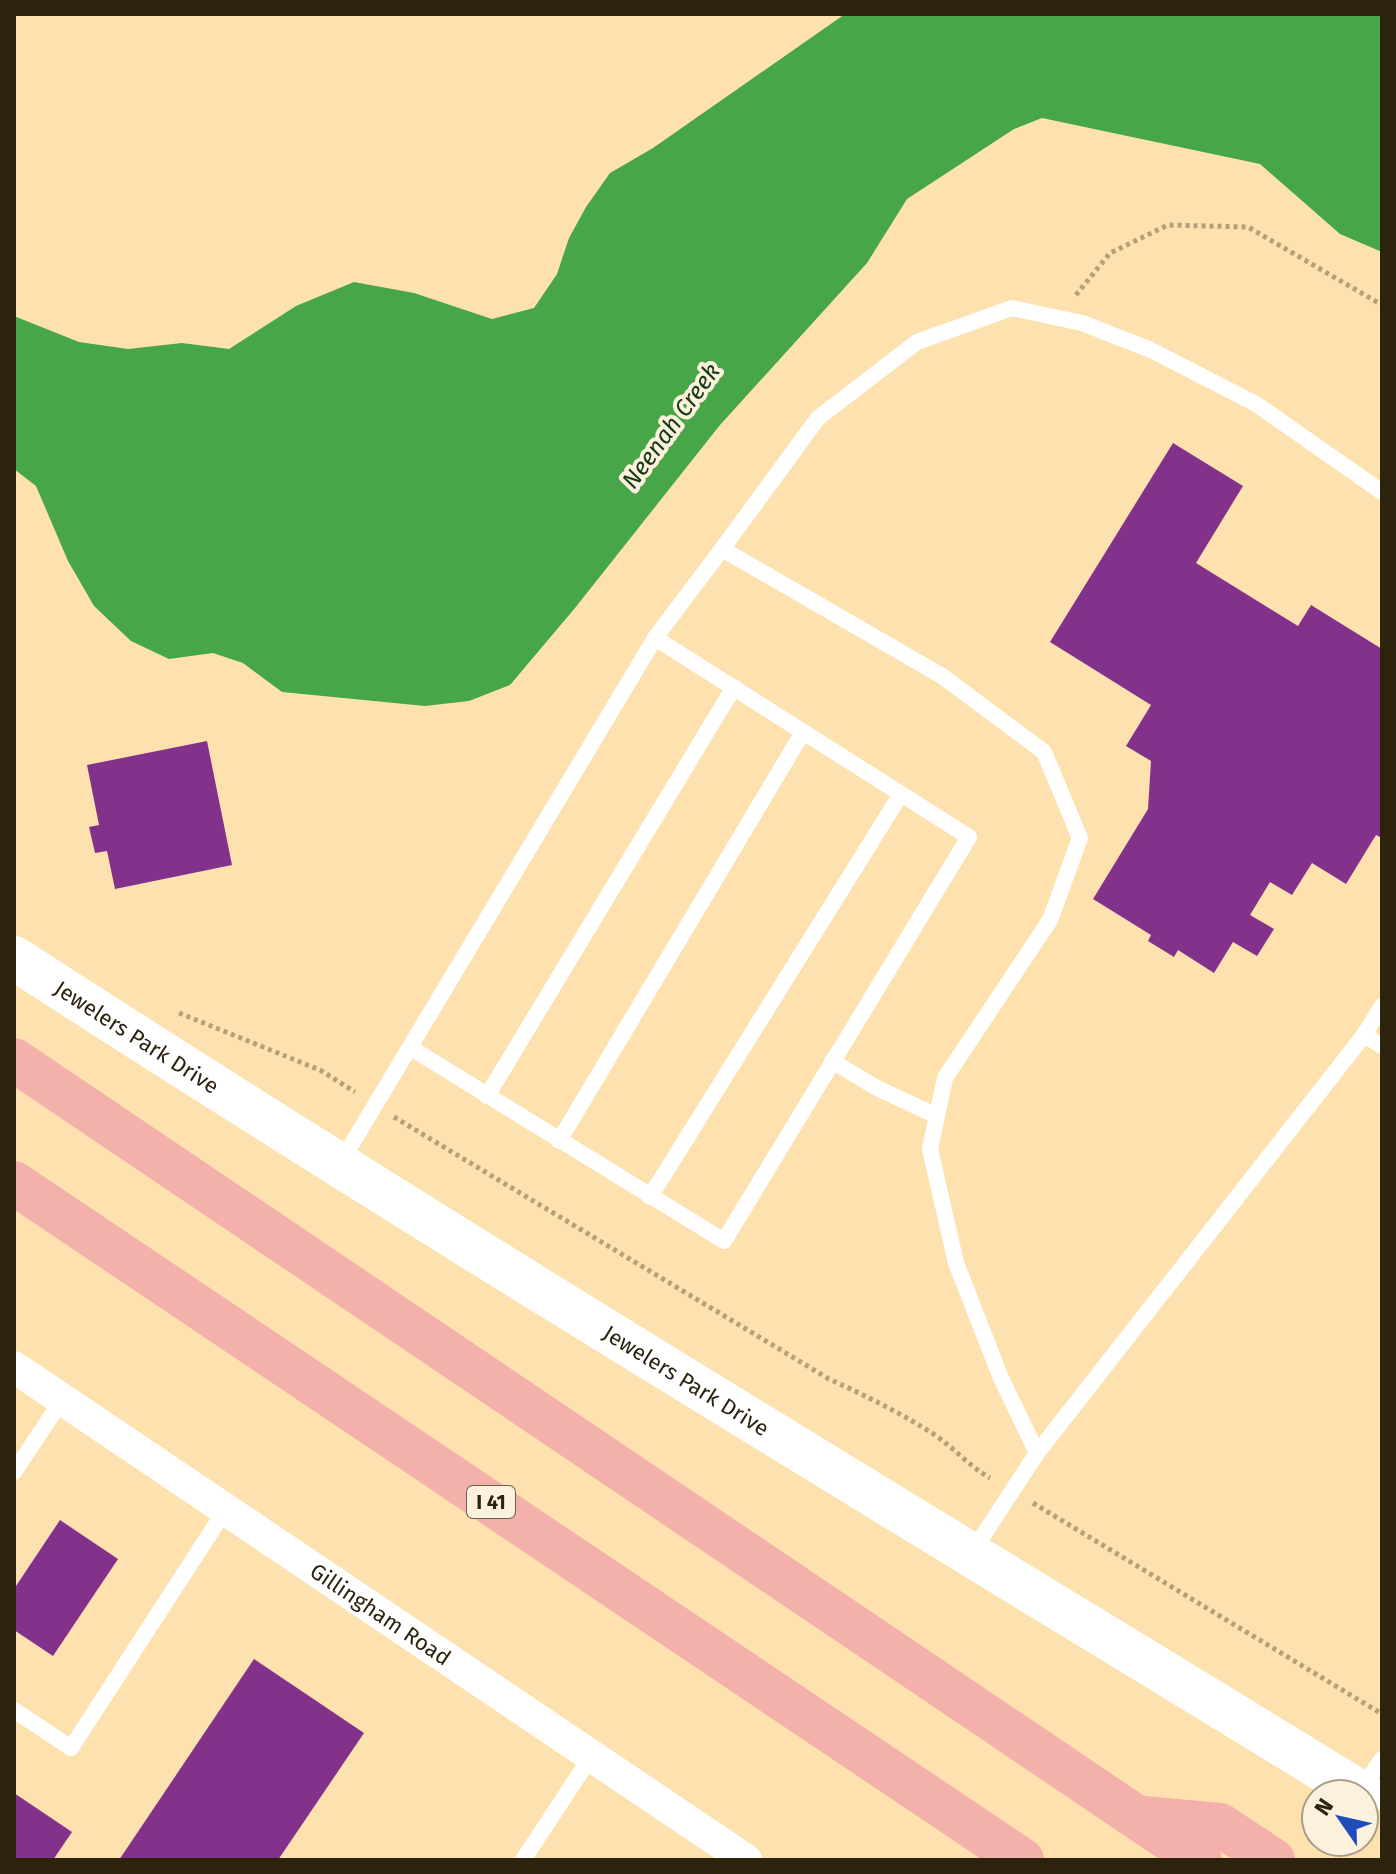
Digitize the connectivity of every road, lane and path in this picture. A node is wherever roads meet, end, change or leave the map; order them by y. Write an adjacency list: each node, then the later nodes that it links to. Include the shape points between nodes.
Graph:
1 (1382, 305): 2 (path, via 1248,227 1168,225 1110,253)
2 (1058, 317): 3 (lane, via 1151,350 1256,404); 4 (lane, via 1012,308 917,342 818,418)
3 (1382, 492)
4 (722, 549): 5 (lane); 19 (lane, via 942,676 1044,752 1080,838 1050,920 945,1078)
5 (655, 638): 6 (lane); 14 (lane)
6 (734, 687): 7 (lane); 17 (lane)
7 (803, 732): 8 (lane); 20 (lane)
8 (901, 794): 16 (lane, via 969,837); 23 (lane)
9 (14, 958): 21 (street, Jewelers Park Drive)
10 (1382, 1006): 12 (lane)
11 (173, 1010): 18 (path, via 320,1070)
12 (1364, 1035): 13 (lane); 26 (lane)
13 (1382, 1046)
14 (411, 1048): 17 (lane); 18 (lane)
15 (14, 1060): 35 (highway)
16 (832, 1061): 19 (lane); 23 (lane, via 724,1241)
17 (487, 1096): 20 (lane)
18 (374, 1104): 21 (lane); 28 (path, via 829,1379 886,1405)
19 (937, 1116): 26 (lane, via 930,1149 956,1263)
20 (559, 1141): 23 (lane)
21 (340, 1164): 30 (street, Jewelers Park Drive)
22 (14, 1183): 38 (highway, I 41)
23 (650, 1197)
24 (14, 1367): 25 (street, Gillingham Road)
25 (62, 1400): 27 (lane); 29 (street, Gillingham Road)
26 (1037, 1453): 28 (lane)
27 (14, 1472)
28 (1011, 1490): 30 (lane); 32 (path)
29 (226, 1509): 31 (lane, via 71,1748); 33 (street, Gillingham Road)
30 (970, 1555): 34 (street, Jewelers Park Drive)
31 (14, 1710)
32 (1382, 1714)
33 (592, 1755): 36 (lane); 37 (street, Gillingham Road)
34 (1351, 1778)
35 (1136, 1817): 39 (highway); 40 (highway, via 1220,1825)
36 (523, 1860)
37 (746, 1860)
38 (1022, 1860)
39 (1200, 1860)
40 (1273, 1860)

